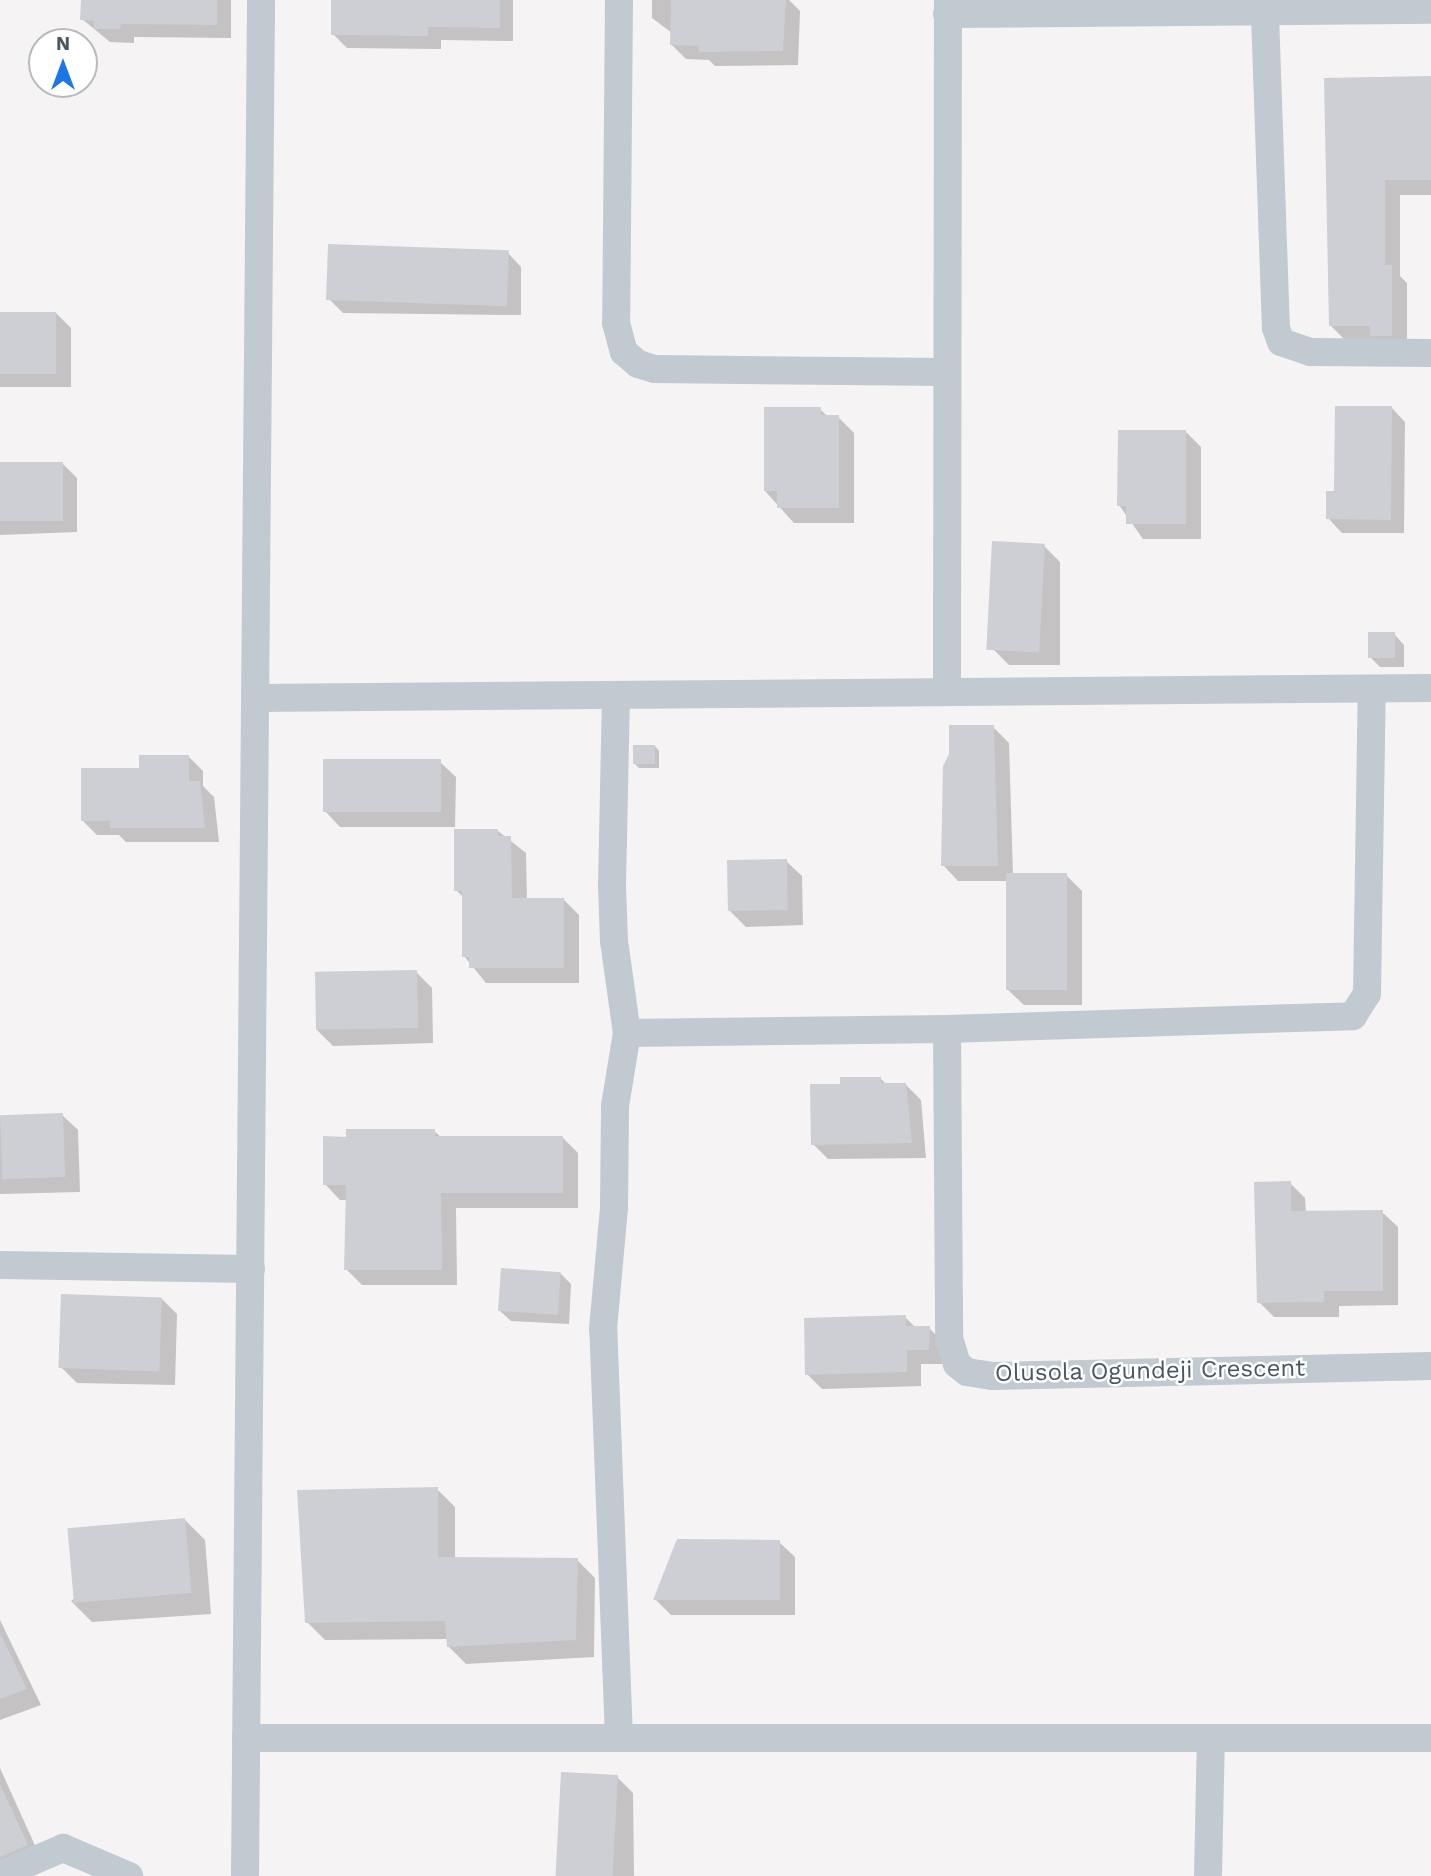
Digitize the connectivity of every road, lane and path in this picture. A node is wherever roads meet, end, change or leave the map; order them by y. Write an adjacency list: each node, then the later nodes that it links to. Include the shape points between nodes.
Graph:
1 (261, 0): 12 (street)
2 (619, 0): 7 (street, via 616,323 624,352 638,364 654,369)
3 (948, 7): 5 (street); 7 (street)
4 (1431, 10): 5 (street)
5 (1265, 15): 6 (street, via 1276,328 1282,342 1310,352)
6 (1431, 353)
7 (946, 372): 10 (street)
8 (1372, 688): 9 (street); 10 (street); 13 (street, via 1367,994 1353,1016)
9 (1431, 688)
10 (947, 692): 11 (street)
11 (616, 695): 12 (street); 14 (street, via 612,884 614,941)
12 (257, 698): 16 (street)
13 (947, 1029): 14 (street); 17 (street, Olusola Ogundeji Crescent, via 948,1338 957,1364 967,1372 992,1376)
14 (627, 1033): 19 (street, via 615,1106 612,1241 603,1329)
15 (0, 1265): 16 (street)
16 (251, 1269): 18 (street)
17 (1431, 1366)
18 (246, 1738): 19 (street); 24 (street)
19 (619, 1738): 20 (street)
20 (1211, 1738): 21 (street); 25 (street)
21 (1431, 1738)
22 (0, 1875): 23 (street, via 63,1847)
23 (130, 1876)
24 (246, 1876)
25 (1208, 1876)

